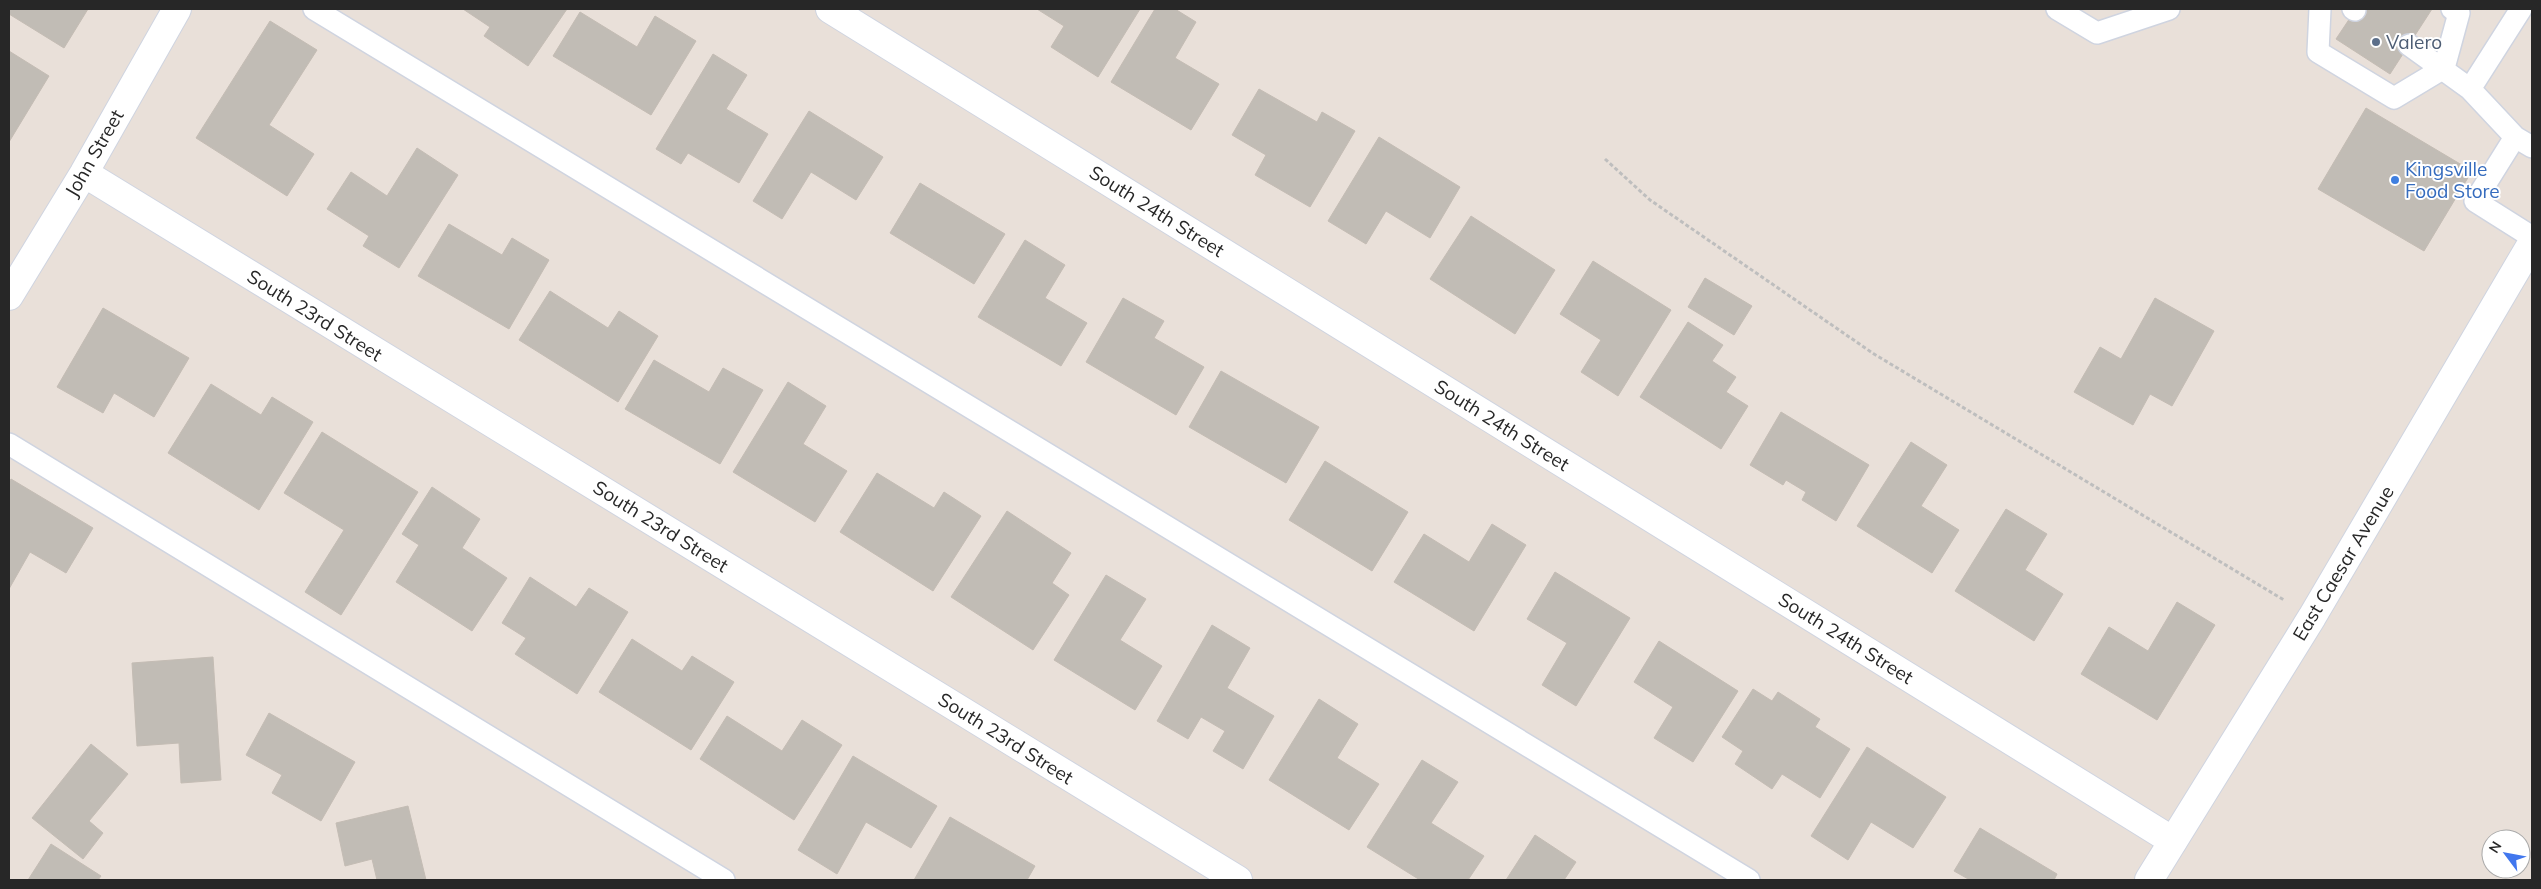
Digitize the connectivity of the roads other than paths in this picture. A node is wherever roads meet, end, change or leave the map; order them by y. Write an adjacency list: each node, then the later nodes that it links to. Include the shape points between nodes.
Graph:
1 (177, 9): 13 (street, John Street)
2 (314, 9): 21 (lane)
3 (830, 9): 18 (street, South 24th Street)
4 (2057, 9): 5 (lane, via 2097,33)
5 (2169, 9)
6 (2320, 9): 10 (lane, via 2318,52 2394,98)
7 (2452, 9): 10 (lane, via 2459,13)
8 (2521, 9): 11 (lane)
9 (2409, 45): 10 (lane)
10 (2444, 68): 11 (lane)
11 (2470, 89): 12 (lane)
12 (2524, 142): 14 (lane, via 2476,201)
13 (84, 173): 16 (street, John Street); 20 (street, South 23rd Street)
14 (2532, 237)
15 (2532, 243): 18 (street, East Caesar Avenue, via 2312,617)
16 (9, 296)
17 (9, 444): 19 (lane)
18 (2173, 841): 22 (street, East Caesar Avenue)
19 (724, 880)
20 (1238, 880)
21 (1749, 880)
22 (2149, 880)

